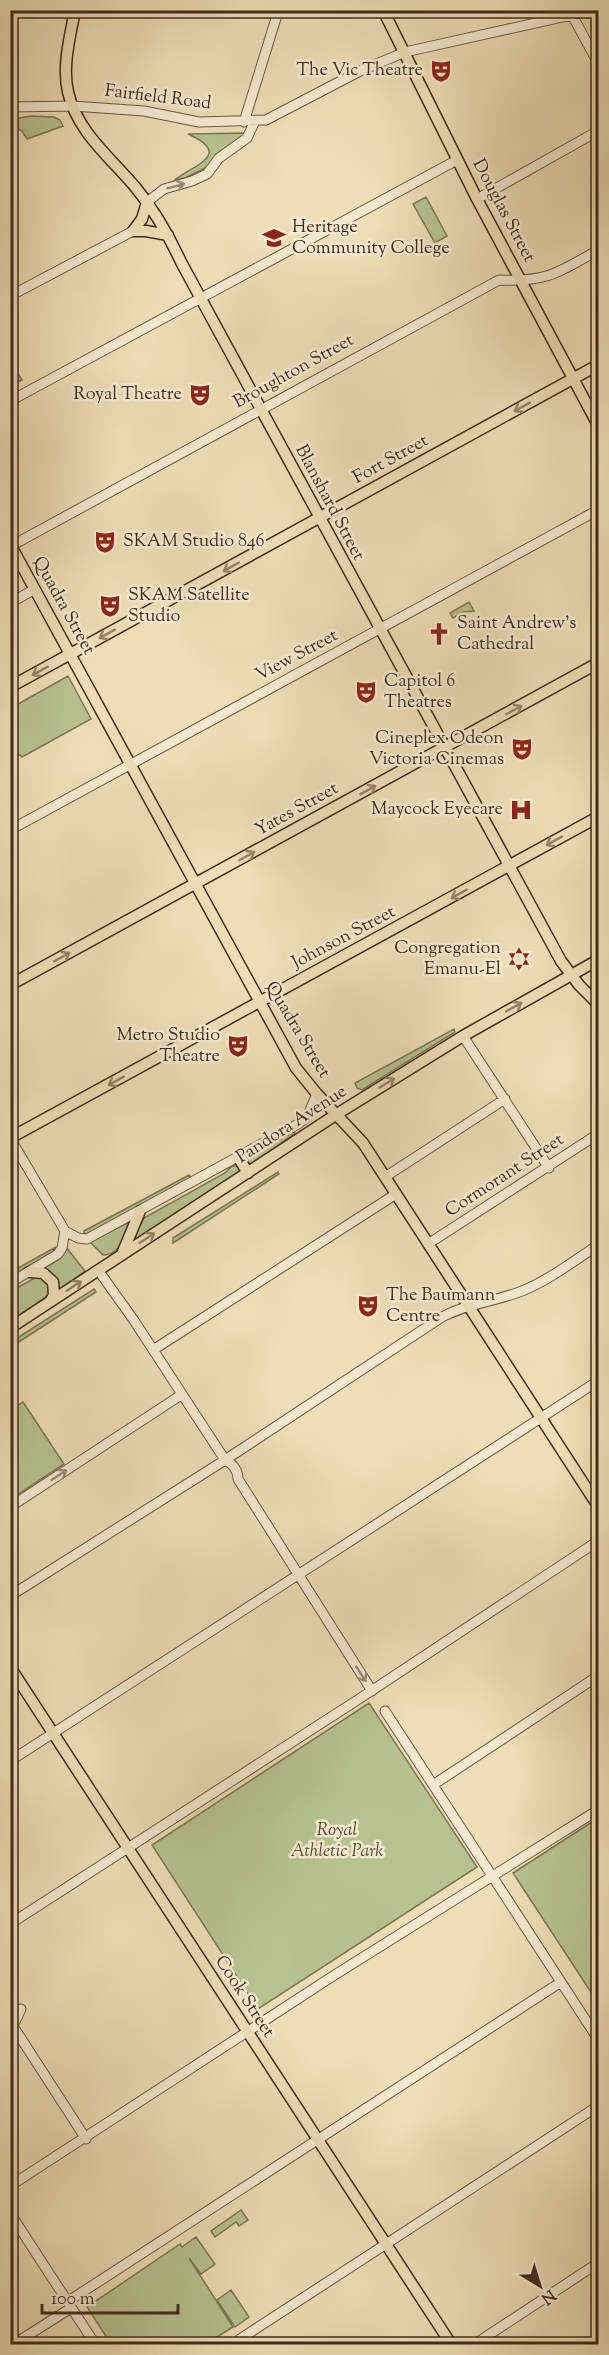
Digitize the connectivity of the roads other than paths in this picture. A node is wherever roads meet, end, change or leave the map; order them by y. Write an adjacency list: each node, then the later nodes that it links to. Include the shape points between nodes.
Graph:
1 (75, 10): 8 (main road, Blanshard Street, via 66,64)
2 (262, 10): 11 (street, via 277,15)
3 (383, 10): 6 (main road, Douglas Street)
4 (594, 10): 5 (street)
5 (572, 15): 6 (street); 7 (street)
6 (405, 52): 10 (street, Fairfield Road, via 266,120); 13 (main road, Douglas Street)
7 (598, 63)
8 (73, 106): 9 (street, Fairfield Road); 11 (street, Fairfield Road, via 144,111 200,123); 15 (main road, Blanshard Street, via 86,132)
9 (10, 107)
10 (255, 121): 11 (street, Fairfield Road); 15 (street, one-way to 10, via 164,189 207,174 219,158 247,138)
11 (244, 122)
12 (598, 131): 14 (street)
13 (457, 160): 14 (main road, Douglas Street); 21 (street)
14 (477, 199): 19 (main road, Douglas Street)
15 (147, 202): 16 (main road); 17 (main road, Blanshard Street)
16 (133, 231): 17 (main road); 20 (street)
17 (168, 236): 21 (main road, Blanshard Street)
18 (598, 250): 19 (street, Broughton Street, via 559,273)
19 (522, 281): 23 (main road, Douglas Street); 25 (street, Broughton Street, via 499,280)
20 (10, 296)
21 (200, 298): 24 (street); 25 (main road, Blanshard Street)
22 (598, 365): 23 (main road, Fort Street)
23 (574, 379): 26 (main road, Douglas Street); 28 (main road, Fort Street, one-way to 28)
24 (10, 401)
25 (261, 410): 28 (main road, Blanshard Street); 29 (street, Broughton Street)
26 (598, 425)
27 (598, 510): 32 (street, View Street)
28 (319, 519): 32 (main road, Blanshard Street); 33 (main road, Fort Street, one-way to 33)
29 (11, 545): 30 (main road, Quadra Street)
30 (35, 589): 31 (street); 33 (main road, Quadra Street)
31 (10, 603)
32 (380, 630): 36 (main road, Blanshard Street); 37 (street, View Street)
33 (70, 654): 35 (main road, Fort Street, one-way to 35); 37 (main road, Quadra Street)
34 (598, 663): 36 (main road, Yates Street, one-way to 34)
35 (10, 687)
36 (444, 748): 40 (main road, Blanshard Street); 41 (main road, Yates Street, one-way to 36)
37 (130, 765): 39 (street, View Street); 41 (main road, Quadra Street)
38 (598, 817): 40 (main road, Johnson Street, one-way to 40)
39 (10, 830)
40 (510, 866): 43 (main road, Blanshard Street); 45 (main road, Johnson Street, one-way to 45)
41 (196, 884): 44 (main road, Yates Street, one-way to 41); 45 (main road, Quadra Street)
42 (598, 960): 43 (main road, Pandora Avenue)
43 (571, 975): 46 (main road, Blanshard Street); 47 (main road, Pandora Avenue, one-way to 43)
44 (10, 985)
45 (260, 1002): 48 (main road, Quadra Street, via 296,1068); 52 (main road, Johnson Street, one-way to 52)
46 (598, 1004)
47 (463, 1036): 49 (street); 50 (main road, Pandora Avenue, one-way to 47)
48 (317, 1094): 50 (main road, Quadra Street); 53 (street, Pandora Avenue, via 307,1117)
49 (505, 1099): 54 (street); 56 (street)
50 (337, 1114): 55 (main road, Pandora Avenue); 56 (main road, Quadra Street, via 363,1143)
51 (598, 1134): 54 (street, Cormorant Street)
52 (10, 1138): 59 (street)
53 (238, 1157): 55 (main road); 58 (street, Pandora Avenue)
54 (549, 1168): 60 (street, Cormorant Street)
55 (248, 1173): 62 (main road, Pandora Avenue, one-way to 55)
56 (385, 1177): 57 (main road, Quadra Street)
57 (396, 1194): 60 (main road, Quadra Street); 69 (street)
58 (140, 1211): 59 (street, Pandora Avenue, via 87,1239); 62 (main road)
59 (65, 1231): 64 (street, via 58,1254)
60 (428, 1244): 67 (main road, Quadra Street)
61 (598, 1245): 67 (street, via 522,1291)
62 (122, 1255): 63 (main road, Pandora Avenue)
63 (98, 1270): 66 (main road, Pandora Avenue, one-way to 63); 69 (street)
64 (29, 1272): 65 (street); 66 (main road, via 43,1273 53,1282)
65 (10, 1283)
66 (50, 1302): 68 (main road, Pandora Avenue)
67 (468, 1305): 72 (main road, Quadra Street); 73 (street, via 441,1317)
68 (10, 1328)
69 (153, 1350): 71 (street)
70 (598, 1381): 72 (street)
71 (181, 1395): 73 (street); 75 (street, one-way to 71)
72 (542, 1418): 74 (main road, Quadra Street); 77 (street)
73 (225, 1460): 77 (street, via 238,1473 238,1479); 78 (street)
74 (598, 1506)
75 (10, 1507)
76 (598, 1541): 81 (street)
77 (298, 1574): 81 (street, one-way to 81); 83 (street)
78 (10, 1596)
79 (12, 1671): 83 (main road, Cook Street)
80 (598, 1676): 85 (street)
81 (372, 1691): 87 (street)
82 (385, 1711): 85 (street)
83 (53, 1732): 84 (street); 87 (main road, Cook Street)
84 (10, 1761)
85 (433, 1785): 88 (street)
86 (598, 1810): 88 (street)
87 (128, 1849): 89 (street); 92 (main road, Cook Street)
88 (491, 1876): 90 (street); 92 (street)
89 (10, 1924)
90 (561, 1982): 93 (street); 96 (street)
91 (21, 2009): 95 (street, via 13,2026)
92 (248, 2033): 95 (street); 96 (main road, Cook Street)
93 (598, 2039)
94 (598, 2106): 99 (street)
95 (86, 2139): 97 (street)
96 (317, 2139): 99 (main road, Cook Street); 101 (street)
97 (10, 2186)
98 (10, 2213): 101 (street)
99 (386, 2244): 102 (street); 105 (main road, Cook Street)
100 (598, 2263): 106 (street)
101 (69, 2305): 103 (street); 104 (street)
102 (240, 2340)
103 (14, 2344)
104 (95, 2344)
105 (451, 2344)
106 (475, 2344)

